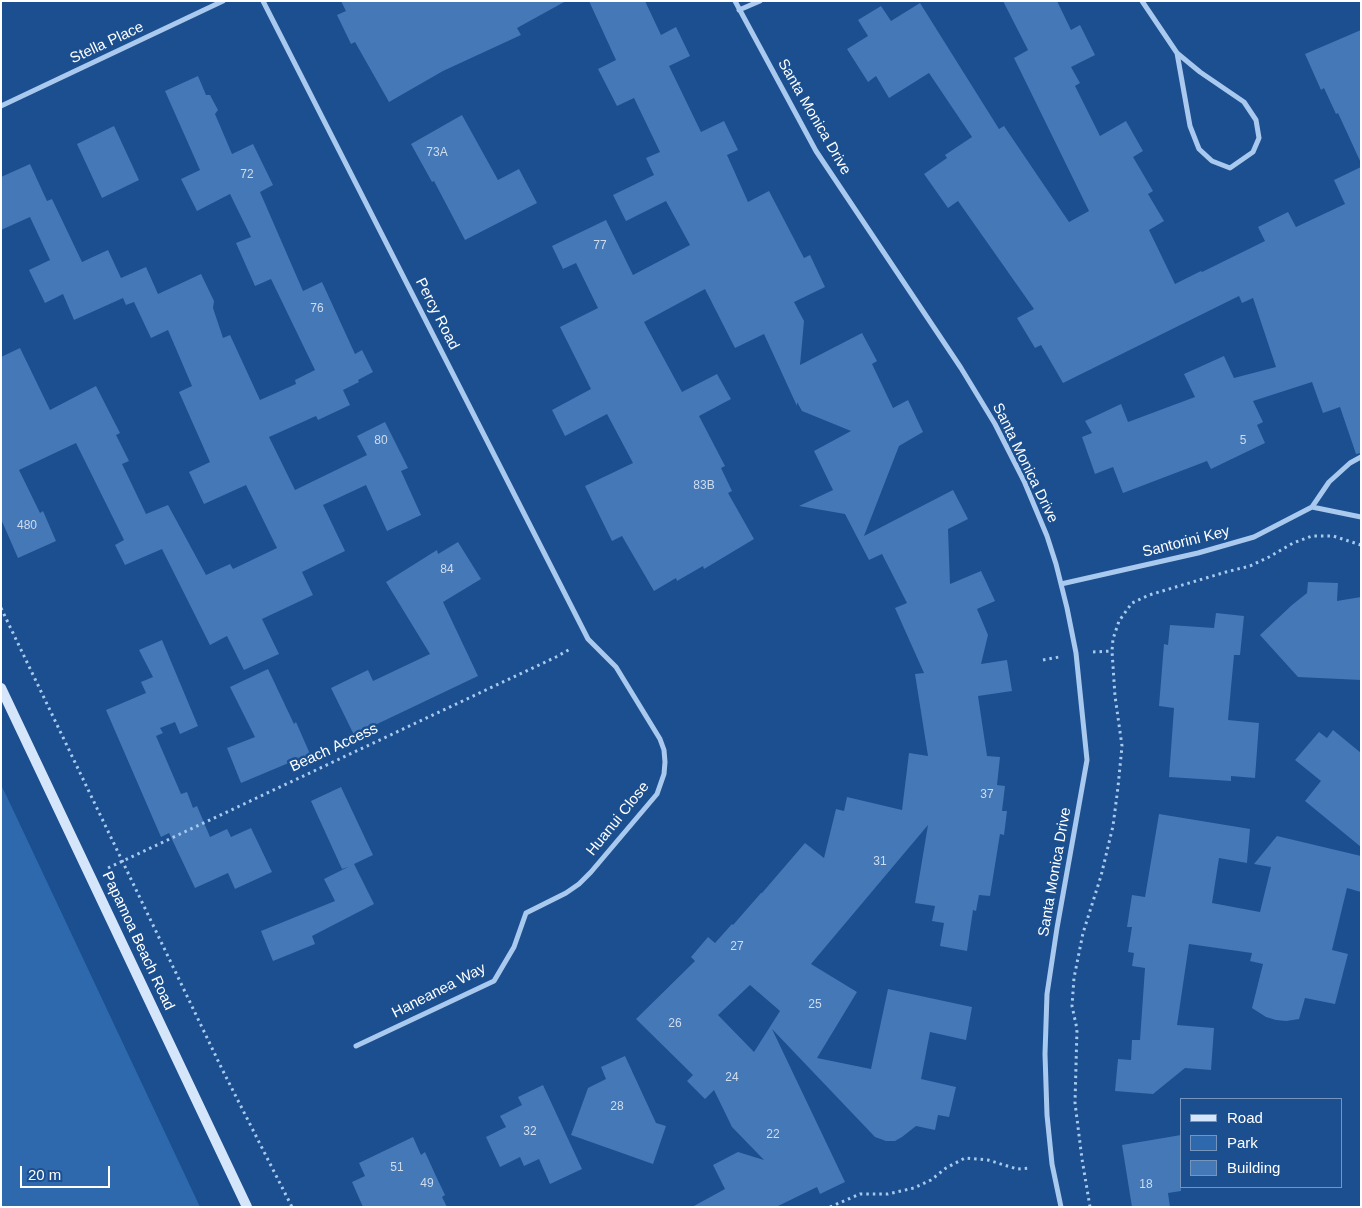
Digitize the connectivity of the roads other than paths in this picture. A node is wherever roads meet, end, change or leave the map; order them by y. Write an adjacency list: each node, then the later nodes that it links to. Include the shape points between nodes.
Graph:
1 (223, 1): 8 (street, Stella Place)
2 (264, 1): 13 (street, Percy Road)
3 (735, 1): 6 (street, Santa Monica Drive)
4 (760, 1): 6 (street)
5 (1142, 1): 7 (street)
6 (739, 10): 12 (street, Santa Monica Drive, via 816,151 961,368 994,424 1048,536)
7 (1177, 53): 7 (street, via 1244,102 1256,120 1259,138 1254,152 1230,168 1212,161 1199,149 1190,126)
8 (1, 106)
9 (1361, 457): 10 (street, Santorini Key, via 1329,482)
10 (1312, 507): 11 (street); 12 (street, Santorini Key, via 1254,537 1213,550)
11 (1361, 517)
12 (1062, 584): 18 (street, Santa Monica Drive, via 1076,653 1087,760 1047,994 1044,1054 1047,1114)
13 (588, 639): 15 (street, Huanui Close, via 616,667 660,739 664,750 664,774 651,803 591,872 566,893)
14 (1, 688): 17 (main road, Papamoa Beach Road)
15 (526, 913): 16 (street, Haneanea Way, via 514,947 494,981)
16 (356, 1046)
17 (247, 1207)
18 (1061, 1207)

